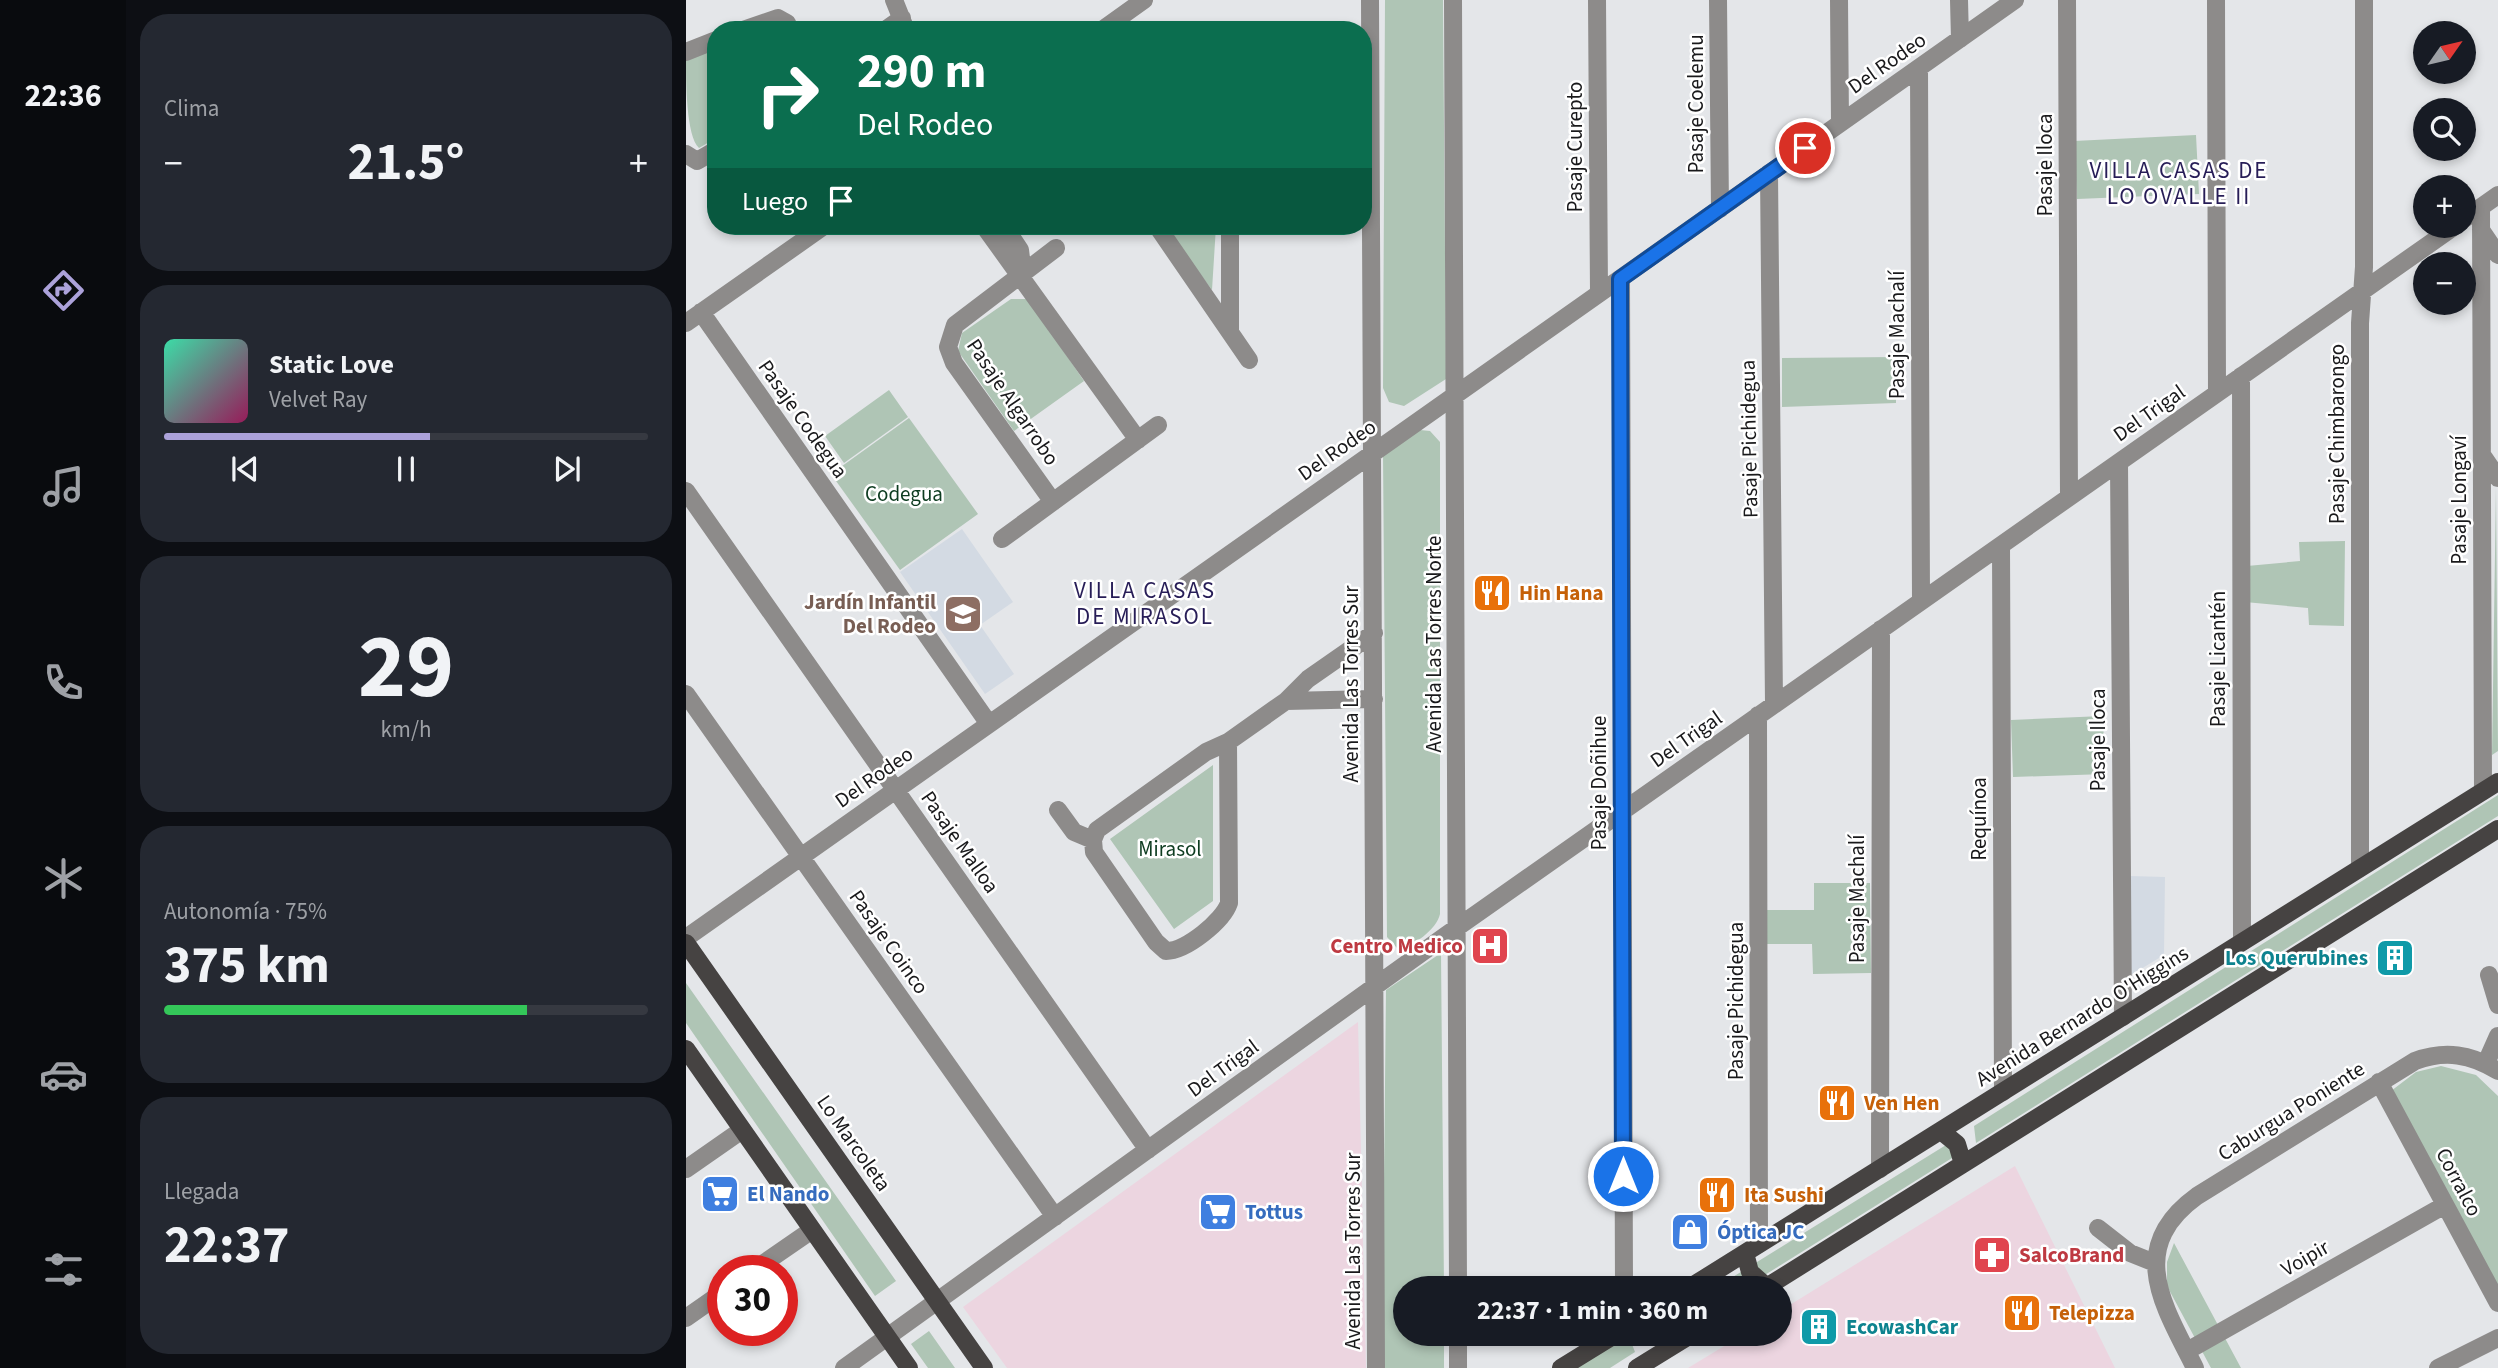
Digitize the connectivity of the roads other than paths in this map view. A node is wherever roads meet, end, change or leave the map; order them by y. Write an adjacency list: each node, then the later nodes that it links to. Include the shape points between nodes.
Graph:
1 (894, 0): 15 (street)
2 (1144, 0): 16 (street)
3 (1370, 0): 17 (street, Avenida Las Torres Sur)
4 (1453, 0): 50 (street, Avenida Las Torres Norte)
5 (1597, 0): 43 (street, Pasaje Curepto)
6 (1718, 0): 28 (street, Pasaje Coelemu)
7 (1839, 0): 22 (street)
8 (1959, 0): 18 (street)
9 (2015, 0): 18 (street, Del Rodeo)
10 (2067, 0): 58 (street, Pasaje Iloca)
11 (2216, 0): 49 (street)
12 (2364, 0): 42 (street, Pasaje Chimbarongo)
13 (766, 21): 14 (street)
14 (784, 21)
15 (903, 21)
16 (1115, 21)
17 (1368, 21)
18 (1960, 39): 21 (street, Del Rodeo)
19 (707, 44): 20 (street)
20 (686, 52)
21 (1919, 68): 22 (street, Del Rodeo); 62 (street, Pasaje Machalí)
22 (1840, 124): 25 (street, Del Rodeo)
23 (686, 154): 24 (street, via 697,161)
24 (707, 155)
25 (1769, 173): 28 (street, Del Rodeo); 68 (street, Pasaje Pichidegua)
26 (2498, 195): 27 (street)
27 (2481, 208): 29 (street); 30 (street, Pasaje Longaví)
28 (1720, 209): 41 (street, Del Rodeo)
29 (2476, 211)
30 (2481, 230): 39 (street); 54 (street, Pasaje Longaví)
31 (811, 235): 44 (street)
32 (991, 235): 40 (street)
33 (1010, 235): 40 (street, via 1020,250)
34 (1163, 235): 46 (street)
35 (1230, 235): 46 (street)
36 (1370, 235): 53 (street, Avenida Las Torres Sur)
37 (2438, 238): 42 (street, Del Trigal)
38 (1056, 248): 40 (street, Pasaje Algarrobo)
39 (2498, 255)
40 (1023, 275): 52 (street); 59 (street, Pasaje Algarrobo, via 955,325 948,347 954,363)
41 (1620, 279): 43 (street, Del Rodeo); 75 (street, Pasaje Doñihue)
42 (2362, 291): 48 (street, Del Trigal); 79 (street, Pasaje Chimbarongo)
43 (1599, 293): 50 (street, Del Rodeo)
44 (701, 312): 45 (street); 70 (street, Pasaje Codegua)
45 (686, 323)
46 (1230, 331): 47 (street)
47 (1250, 360)
48 (2241, 376): 49 (street, Del Trigal); 82 (street, Pasaje Licantén)
49 (2217, 393): 55 (street, Del Trigal)
50 (1455, 395): 53 (street, Del Rodeo); 80 (street, Avenida Las Torres Norte)
51 (1158, 425): 52 (street, Pasaje Algarrobo)
52 (1138, 440): 59 (street, Pasaje Algarrobo)
53 (1374, 453): 64 (street, Avenida Las Torres Sur); 70 (street, Del Rodeo)
54 (2482, 455): 56 (street); 72 (street, Pasaje Longaví)
55 (2119, 462): 58 (street, Del Trigal); 87 (street, Pasaje Iloca)
56 (2498, 478)
57 (686, 491): 73 (street, Pasaje Malloa)
58 (2069, 497): 61 (street, Del Trigal)
59 (1053, 502): 60 (street, Pasaje Algarrobo)
60 (1002, 539)
61 (2001, 545): 62 (street, Del Trigal); 92 (street, Requínoa)
62 (1921, 601): 63 (street, Del Trigal)
63 (1881, 629): 68 (street, Del Trigal); 98 (street, Pasaje Machalí)
64 (1374, 633): 66 (street, Avenida Las Torres Sur); 67 (street, via 1308,679)
65 (686, 694): 78 (street, Pasaje Coinco)
66 (1374, 699): 67 (street); 85 (street, Avenida Las Torres Sur)
67 (1286, 701): 71 (street)
68 (1774, 704): 69 (street, Del Trigal)
69 (1758, 715): 75 (street, Del Trigal); 103 (street, Pasaje Pichidegua)
70 (989, 724): 73 (street, Del Rodeo)
71 (1227, 742): 77 (street, via 1206,751 1102,826); 77 (street, via 1229,903 1215,924 1176,951 1160,948 1097,857)
72 (2491, 787): 79 (main road, Avenida Bernardo O'Higgins)
73 (895, 790): 78 (street, Del Rodeo); 95 (street, Pasaje Malloa)
74 (1058, 810): 77 (street, via 1074,832)
75 (1622, 811): 80 (street, Del Trigal); 107 (street, Pasaje Doñihue)
76 (2498, 829): 96 (main road)
77 (1093, 841)
78 (801, 857): 81 (street, Del Rodeo); 100 (street, Pasaje Coinco)
79 (2360, 868): 82 (main road, Avenida Bernardo O'Higgins)
80 (1457, 927): 85 (street, Del Trigal); 106 (street, Avenida Las Torres Norte)
81 (686, 938)
82 (2242, 942): 87 (main road, Avenida Bernardo O'Higgins)
83 (686, 943): 111 (main road, Lo Marcoleta)
84 (2489, 975): 86 (street)
85 (1375, 986): 95 (street, Del Trigal); 124 (street, Avenida Las Torres Sur)
86 (2498, 1005)
87 (2123, 1017): 92 (main road, Avenida Bernardo O'Higgins)
88 (2498, 1036): 90 (street)
89 (686, 1049): 93 (main road)
90 (2492, 1067): 91 (street, Caburgua Poniente, via 2457,1054 2429,1056)
91 (2379, 1082): 99 (street, Corralco); 105 (street, Caburgua Poniente, via 2188,1203 2163,1234)
92 (2003, 1092): 94 (main road, Avenida Bernardo O'Higgins)
93 (742, 1130): 97 (street); 102 (main road)
94 (1941, 1131): 96 (main road, via 1957,1144); 98 (main road, Avenida Bernardo O'Higgins)
95 (1148, 1150): 100 (street, Del Trigal)
96 (1963, 1164): 110 (main road)
97 (686, 1169)
98 (1880, 1169): 103 (main road, Avenida Bernardo O'Higgins)
99 (2445, 1205): 113 (street, Corralco); 120 (street, Voipir)
100 (1055, 1217): 111 (street, Del Trigal)
101 (2098, 1227): 105 (street, via 2130,1253)
102 (812, 1230): 104 (street); 115 (main road)
103 (1752, 1249): 108 (main road, Avenida Bernardo O'Higgins); 109 (main road, via 1750,1272)
104 (776, 1255)
105 (2155, 1263): 120 (street, via 2160,1297)
106 (1458, 1276)
107 (1623, 1276)
108 (1708, 1276)
109 (1754, 1276)
110 (1784, 1276)
111 (938, 1302): 115 (street, Del Trigal); 123 (main road, Lo Marcoleta)
112 (707, 1303): 114 (street)
113 (2498, 1303)
114 (686, 1318)
115 (888, 1337): 121 (street, Del Trigal); 122 (main road)
116 (2498, 1338): 129 (street)
117 (1458, 1346): 125 (street)
118 (1597, 1346): 126 (main road)
119 (1673, 1346): 127 (main road)
120 (2187, 1351): 128 (street)
121 (844, 1368)
122 (909, 1368)
123 (984, 1368)
124 (1376, 1368)
125 (1458, 1368)
126 (1561, 1368)
127 (1637, 1368)
128 (2196, 1368)
129 (2438, 1368)

